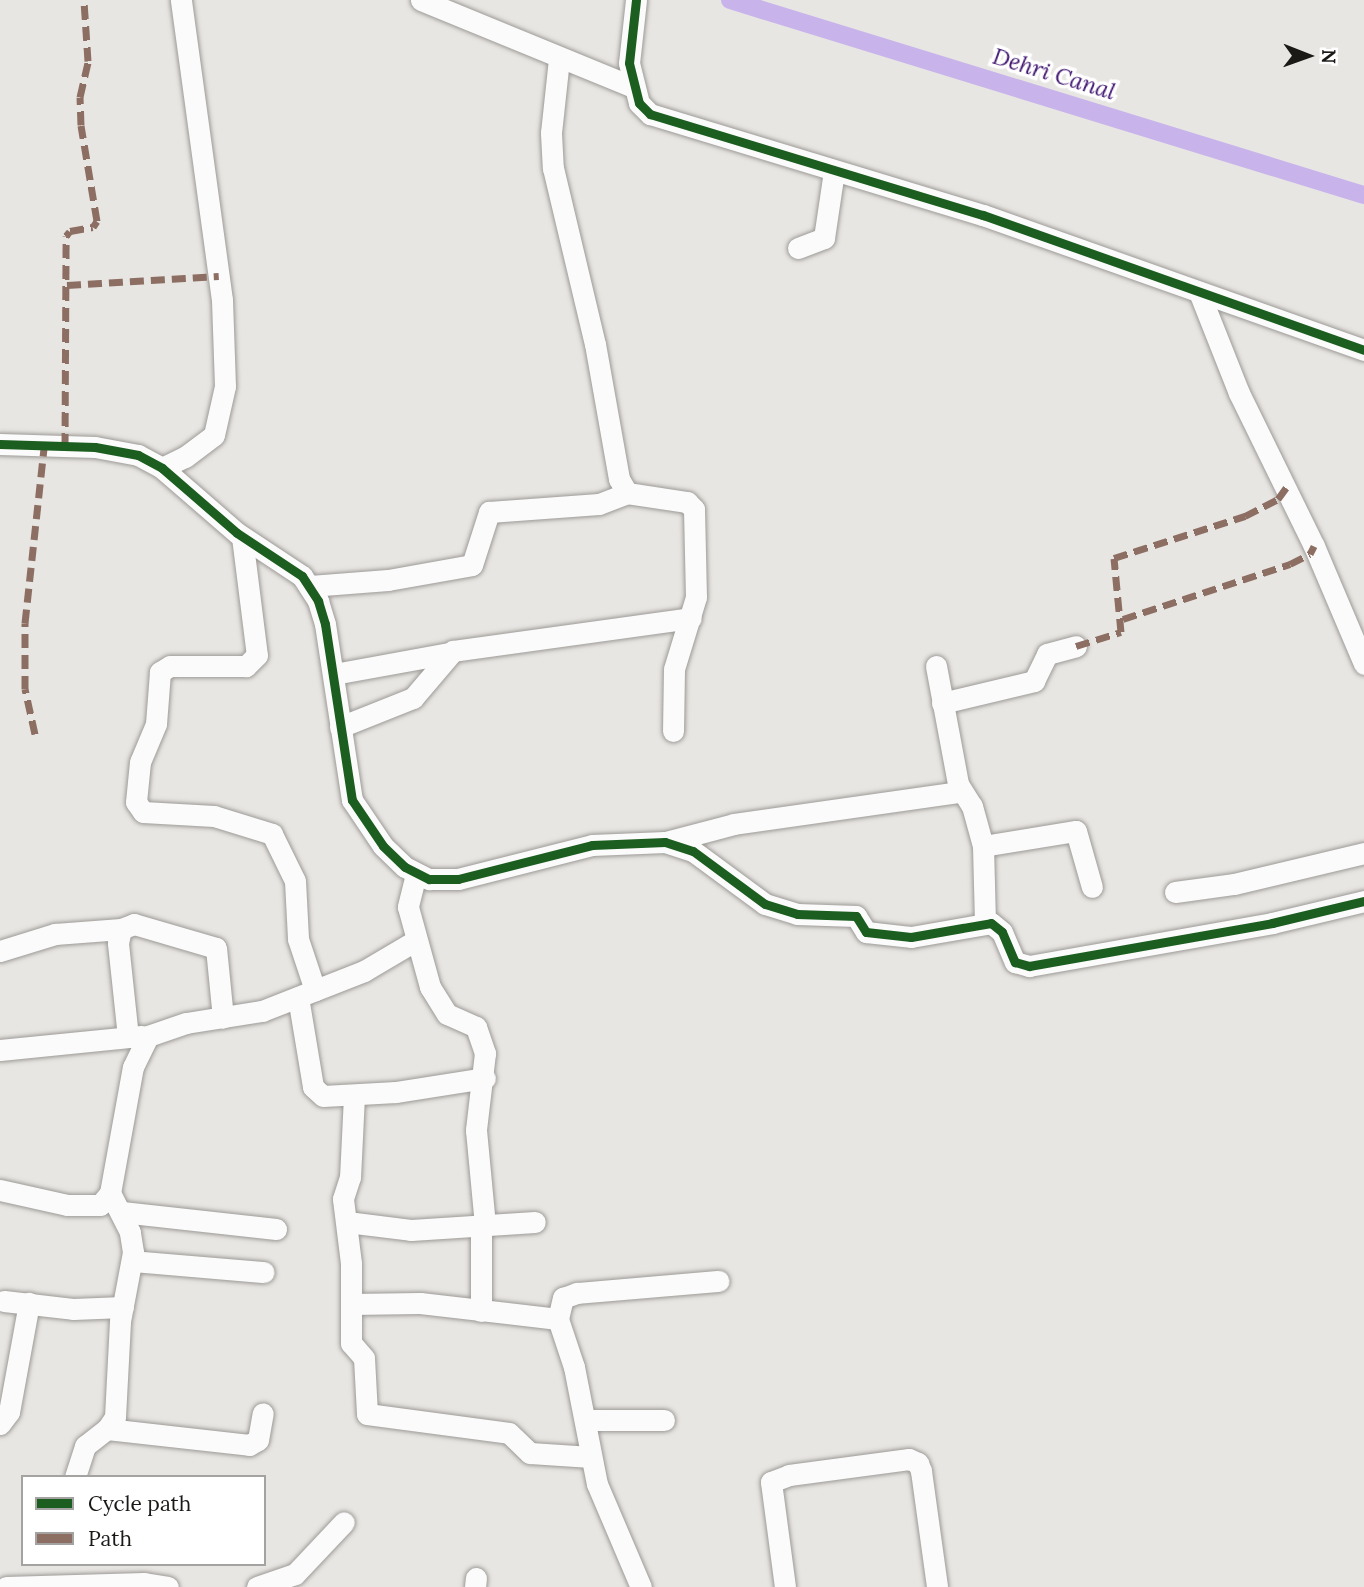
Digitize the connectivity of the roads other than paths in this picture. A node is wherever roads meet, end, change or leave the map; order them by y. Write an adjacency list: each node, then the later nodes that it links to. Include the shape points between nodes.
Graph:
1 (181, 0): 11 (street, via 222,300 225,386 214,435)
2 (421, 0): 4 (street)
3 (636, 0): 5 (street, via 628,45)
4 (559, 59): 5 (street); 12 (street, via 552,168 595,344 617,469)
5 (633, 87): 6 (street, via 650,114 670,123)
6 (834, 171): 7 (street, via 824,237); 8 (street, via 983,215)
7 (798, 248)
8 (1199, 292): 9 (street); 18 (street, via 1239,393 1314,545)
9 (1364, 349)
10 (0, 444): 11 (street, via 111,449 138,455)
11 (162, 468): 13 (street)
12 (627, 494): 14 (street, via 591,505 489,512 472,565 388,580); 15 (street, via 687,502 694,509 697,577)
13 (243, 537): 14 (street, via 292,568); 36 (street, via 257,655 246,666 170,666 160,672 156,724 140,762 136,802 143,811 214,816 272,834 295,881)
14 (310, 586): 20 (street, via 325,624)
15 (691, 618): 17 (street, via 575,637 485,644); 23 (street, via 671,684)
16 (1076, 646): 21 (street, via 1047,654 1034,681)
17 (450, 653): 20 (street); 22 (street, via 413,698)
18 (1364, 664)
19 (936, 666): 21 (street)
20 (334, 674): 22 (street)
21 (942, 703): 24 (street)
22 (340, 727): 28 (street, via 346,782 360,818 389,852)
23 (673, 731)
24 (960, 792): 25 (street, via 734,824); 26 (street, via 972,806)
25 (665, 842): 28 (street, via 568,849 458,879); 32 (street, via 693,851 765,904 797,914 856,916 866,932 911,937)
26 (983, 846): 29 (street, via 1076,831); 32 (street)
27 (1364, 853): 30 (street, via 1234,884)
28 (416, 874): 34 (street, via 408,895)
29 (1092, 887)
30 (1175, 892)
31 (1364, 901): 32 (street, via 1042,965 1015,962 1002,932)
32 (985, 922)
33 (121, 929): 35 (street, via 55,934); 37 (street, via 143,924 216,948); 38 (street, via 118,943)
34 (415, 942): 36 (street, via 384,961); 40 (street, via 439,1006 454,1018 471,1023 481,1035)
35 (0, 951)
36 (306, 993): 37 (street, via 262,1011); 41 (street, via 313,1087 323,1096)
37 (223, 1018): 38 (street)
38 (138, 1037): 39 (street); 43 (street)
39 (0, 1050)
40 (485, 1078): 41 (street); 47 (street, via 476,1130)
41 (354, 1096): 46 (street, via 350,1177 343,1199)
42 (0, 1190): 43 (street, via 81,1206 100,1205)
43 (110, 1193): 44 (street)
44 (122, 1212): 48 (street); 49 (street)
45 (535, 1222): 47 (street)
46 (347, 1223): 47 (street, via 411,1230); 54 (street)
47 (483, 1225): 56 (street)
48 (276, 1229)
49 (132, 1261): 50 (street); 55 (street)
50 (264, 1272)
51 (718, 1281): 57 (street, via 577,1293 564,1298)
52 (4, 1301): 53 (street)
53 (29, 1303): 55 (street, via 73,1309); 61 (street, via 9,1412)
54 (351, 1304): 56 (street, via 421,1303); 63 (street, via 351,1343 364,1358 367,1414 509,1433 530,1453)
55 (123, 1307): 62 (street, via 115,1417)
56 (481, 1311): 57 (street)
57 (558, 1319): 59 (street)
58 (263, 1413): 62 (street, via 258,1440 249,1445)
59 (585, 1420): 60 (street); 63 (street)
60 (664, 1420)
61 (0, 1424)
62 (107, 1430): 64 (street, via 85,1446)
63 (591, 1457): 71 (street, via 602,1499)
64 (76, 1475)
65 (344, 1522): 67 (street)
66 (61, 1575): 68 (street); 69 (street)
67 (291, 1582): 70 (street)
68 (6, 1587)
69 (167, 1587)
70 (257, 1587)
71 (641, 1587)
72 (785, 1587): 73 (street, via 771,1482 789,1475 909,1459 918,1463 921,1471)
73 (937, 1587)

